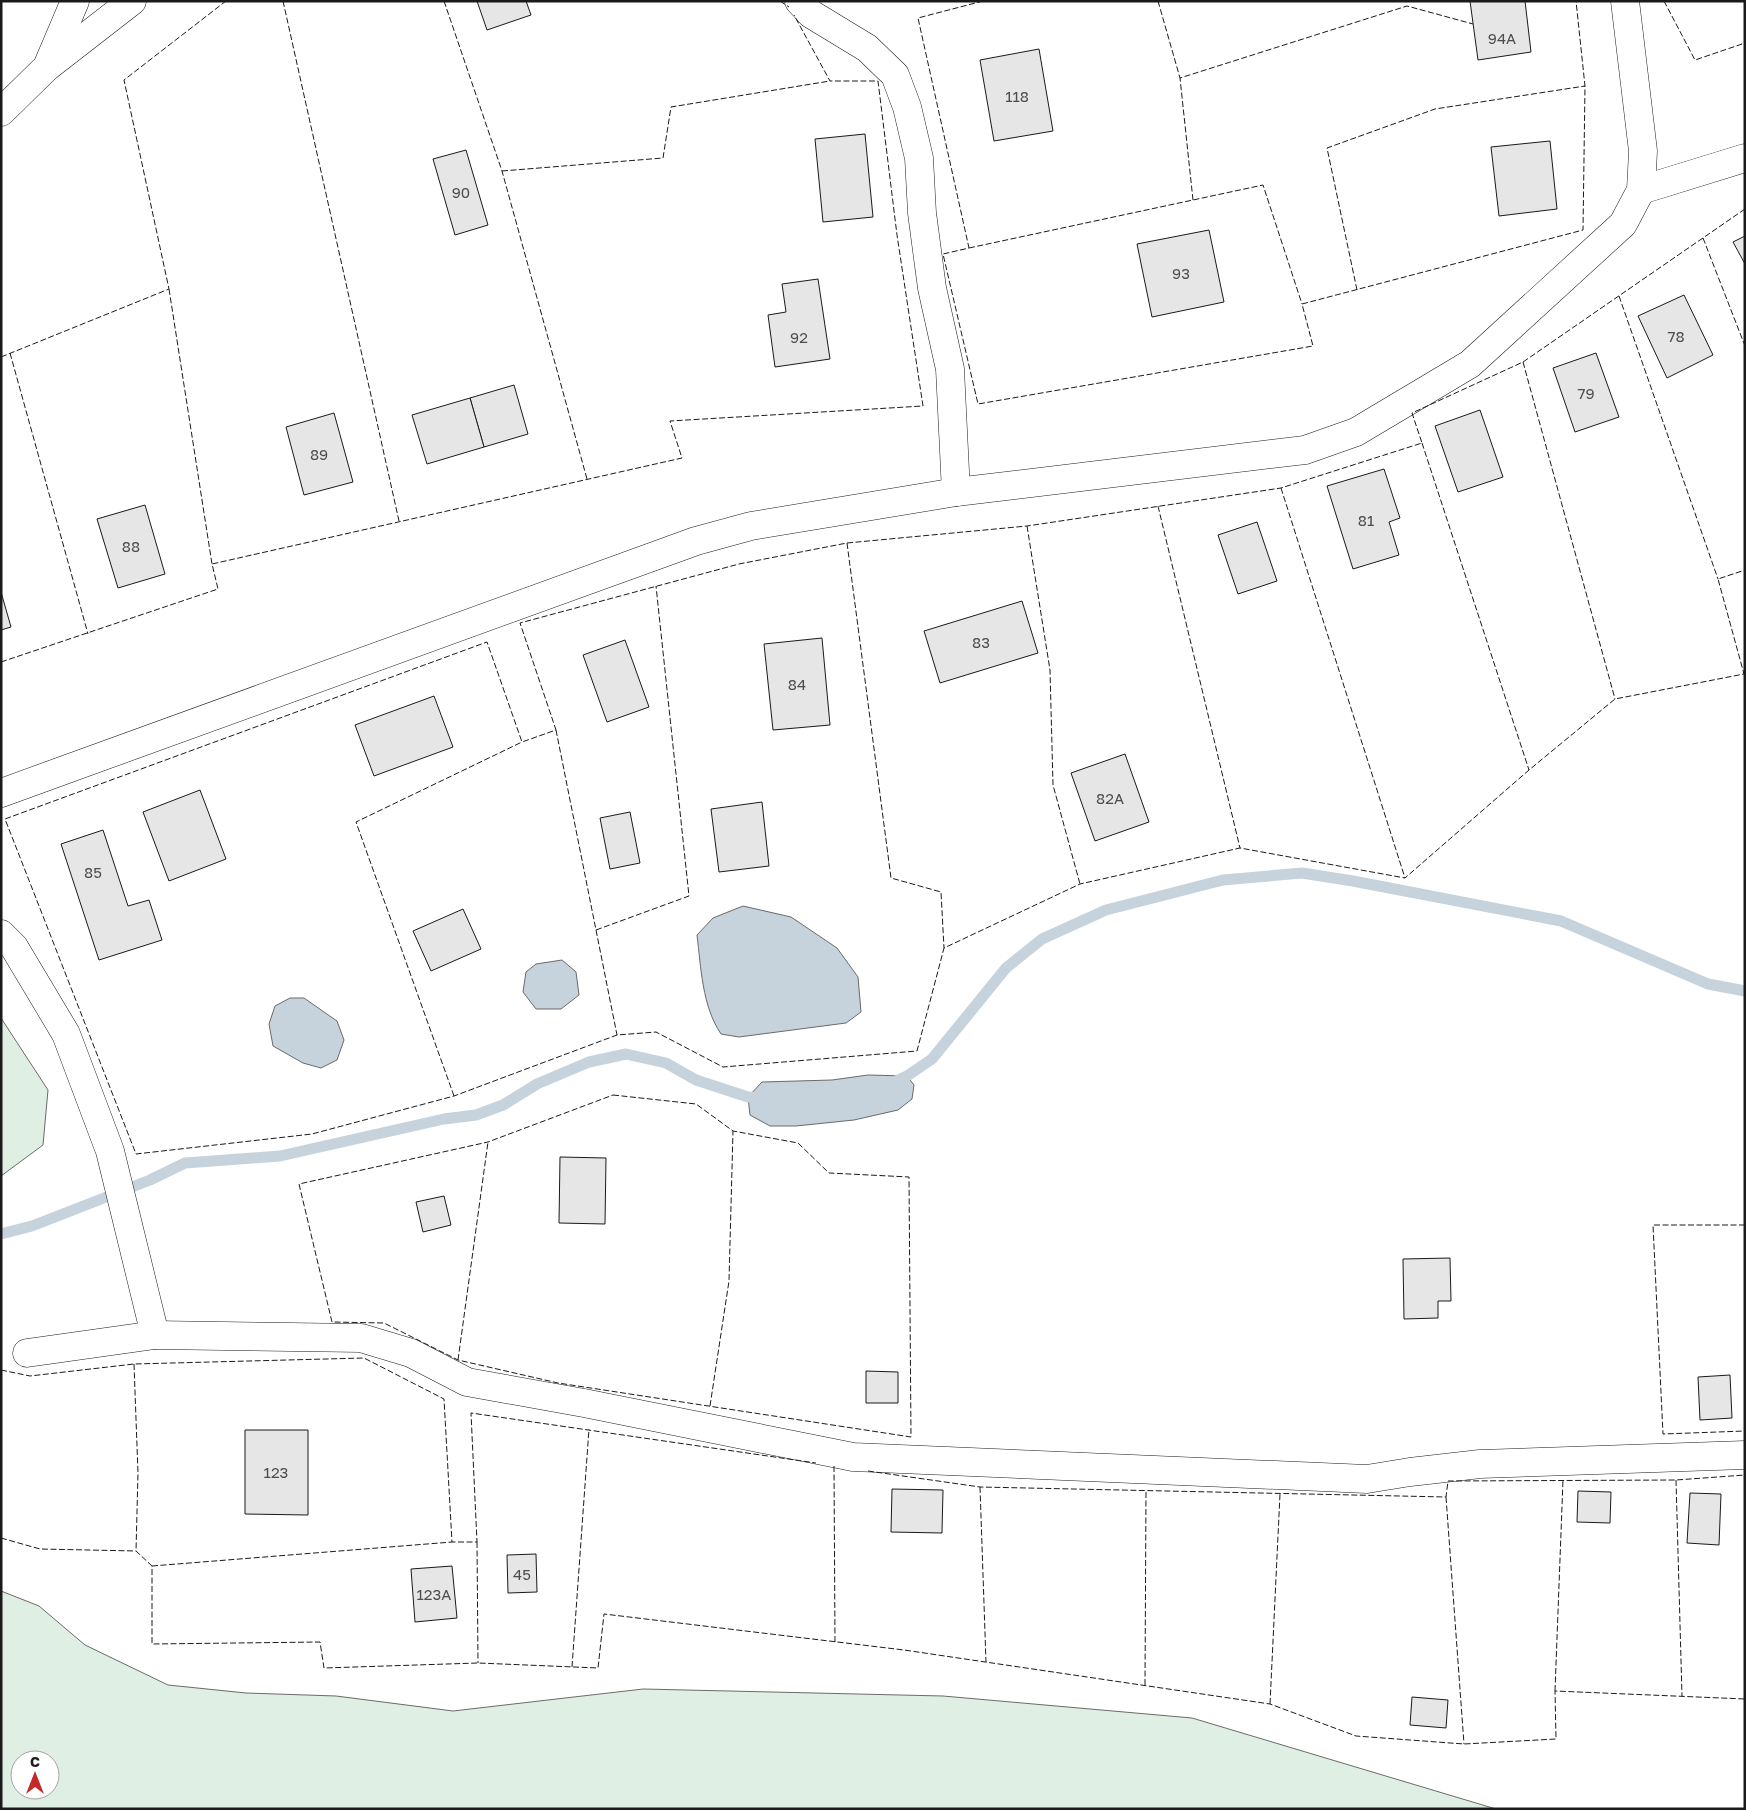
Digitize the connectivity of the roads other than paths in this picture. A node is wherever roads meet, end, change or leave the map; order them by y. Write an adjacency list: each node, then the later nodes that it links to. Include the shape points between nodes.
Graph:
1 (75, 1): 5 (street)
2 (132, 1): 5 (street)
3 (799, 1): 9 (street, via 811,14 874,54 895,76 907,107 919,158 932,288 950,369)
4 (1625, 1): 8 (street, via 1643,151)
5 (47, 67): 6 (street)
6 (1, 112)
7 (1745, 158): 8 (street)
8 (1641, 190): 9 (street, via 1623,224 1470,364 1356,432 1304,450)
9 (956, 492): 10 (street, via 752,526 696,541)
10 (1, 793)
11 (1, 934): 12 (street, via 14,948 70,1043 110,1151)
12 (155, 1335): 13 (street); 14 (street, via 361,1338 411,1353 467,1382 853,1457 1367,1479 1480,1464)
13 (27, 1353)
14 (1745, 1455)

